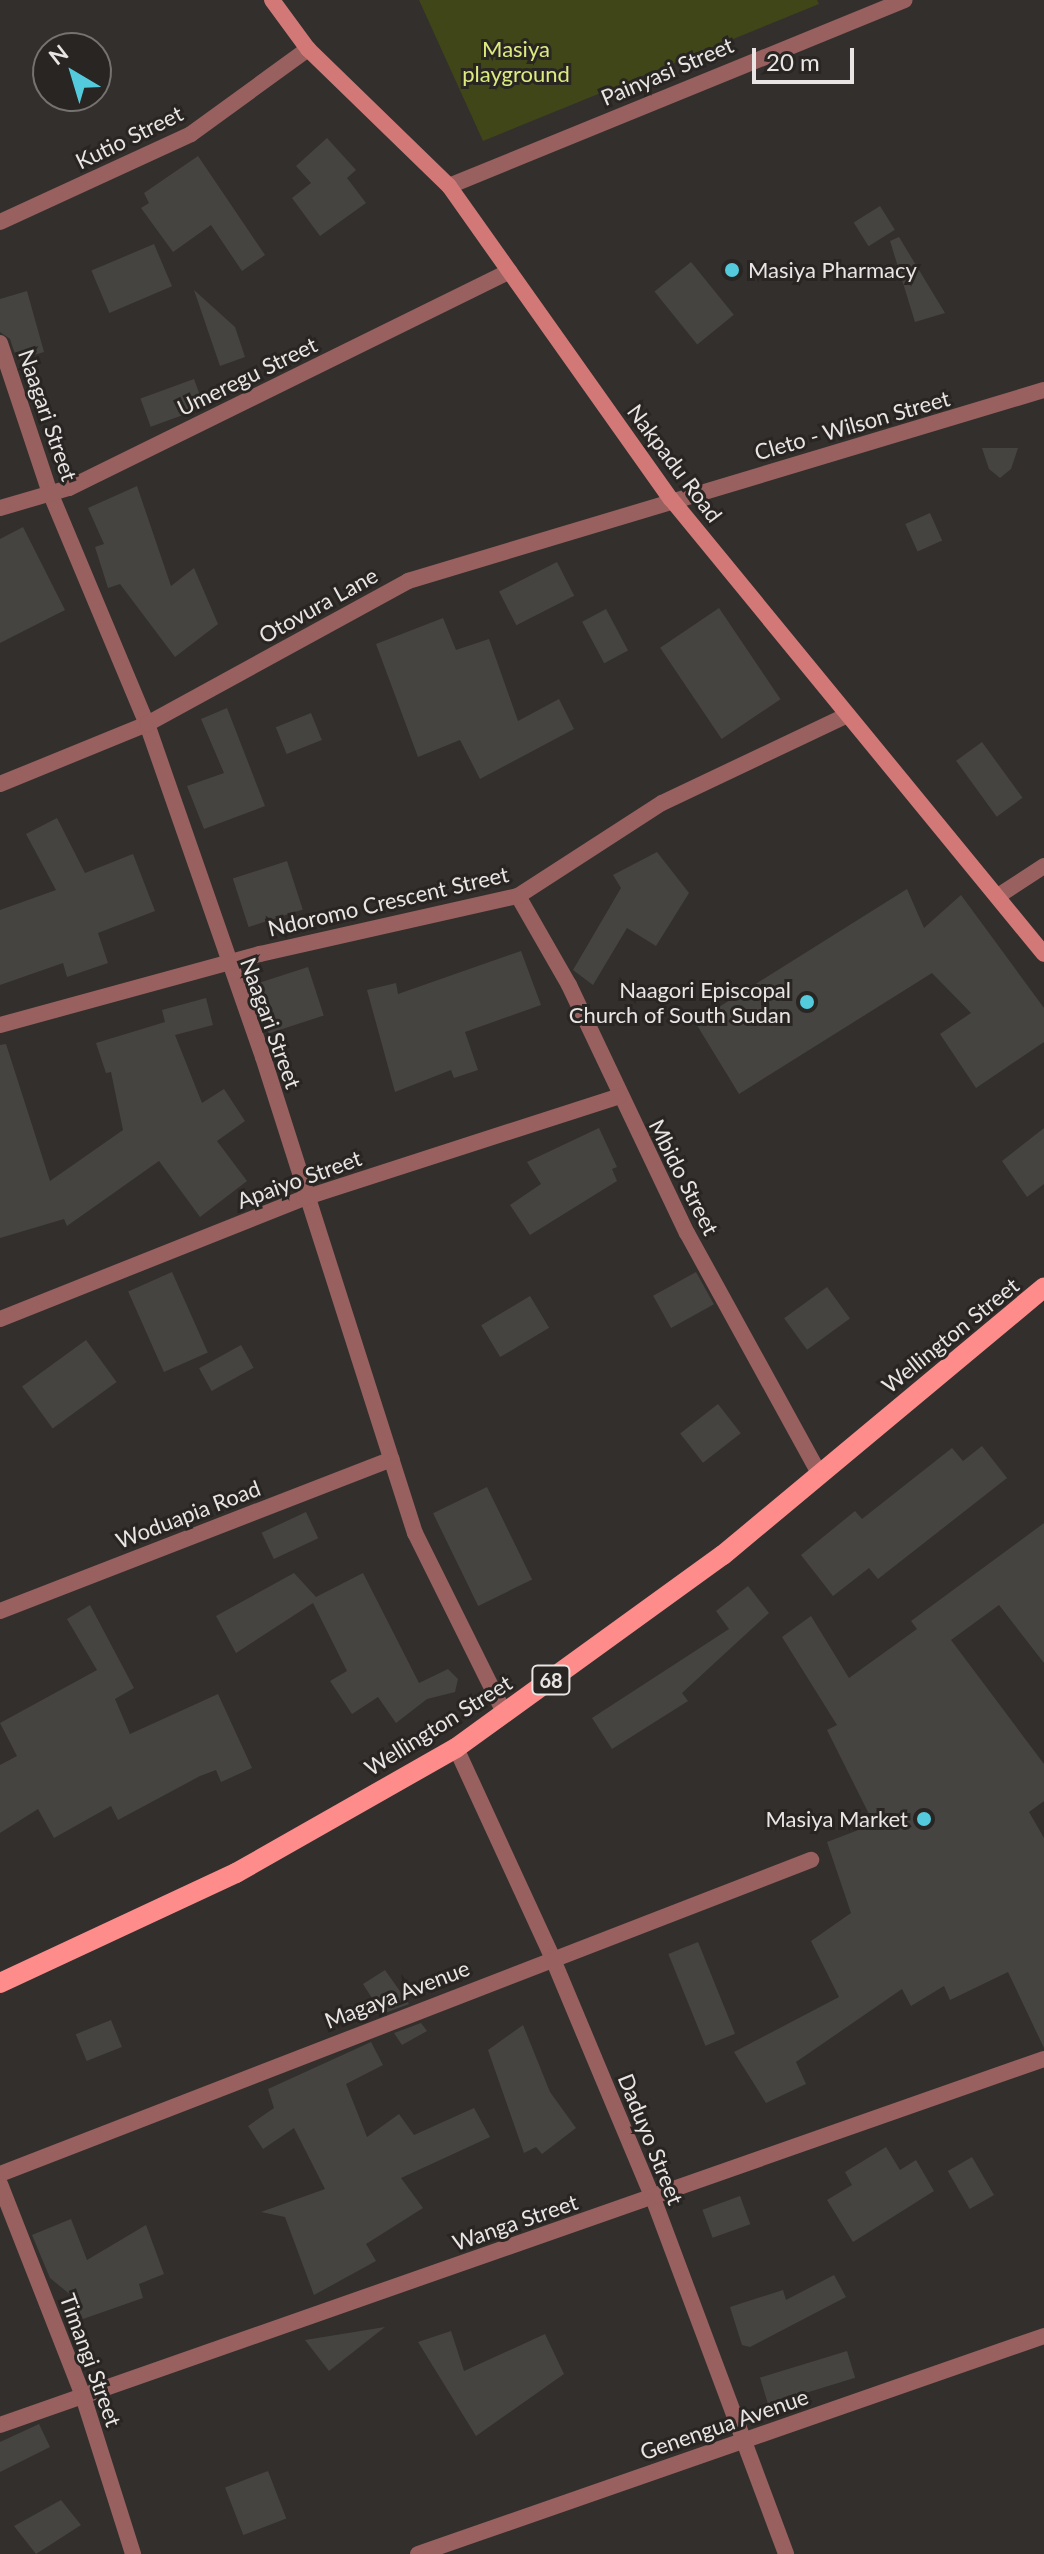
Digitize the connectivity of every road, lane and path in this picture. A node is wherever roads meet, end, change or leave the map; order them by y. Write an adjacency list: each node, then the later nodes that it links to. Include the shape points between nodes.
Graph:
1 (272, 0): 3 (street, Nakpadu Road)
2 (905, 0): 4 (street, Painyasi Street)
3 (308, 49): 4 (street, Nakpadu Road); 5 (street, Kutio Street, via 191,134)
4 (449, 186): 6 (street, Nakpadu Road)
5 (0, 222)
6 (510, 271): 9 (street, Umeregu Street, via 69,488); 10 (street, Nakpadu Road)
7 (0, 343): 9 (street, Naagari Street)
8 (1044, 390): 10 (street, Cleto - Wilson Street)
9 (49, 490): 11 (street, Umeregu Street); 13 (street, Naagari Street)
10 (671, 499): 12 (street, Nakpadu Road); 13 (street, Otovura Lane, via 408,581)
11 (0, 508)
12 (845, 716): 16 (street, Ndoromo Crescent Street, via 662,803); 17 (street, Nakpadu Road)
13 (147, 724): 14 (street, Otovura Lane); 19 (street, Naagari Street)
14 (0, 784)
15 (1044, 866): 17 (street)
16 (518, 896): 19 (street, Ndoromo Crescent Street); 21 (street, Mbido Street, via 569,985)
17 (998, 896): 18 (street, Nakpadu Road)
18 (1044, 954)
19 (226, 963): 20 (street, Ndoromo Crescent Street); 22 (street, Naagari Street, via 263,1057)
20 (0, 1025)
21 (619, 1096): 22 (street, Apaiyo Street); 26 (street, Mbido Street)
22 (304, 1198): 24 (street, Apaiyo Street); 25 (street, Naagari Street)
23 (1044, 1288): 26 (main road, Wellington Street / 68)
24 (0, 1319)
25 (392, 1459): 27 (street, Woduapia Road); 28 (street, Naagari Street, via 415,1533)
26 (819, 1473): 28 (main road, Wellington Street / 68, via 723,1555)
27 (0, 1611)
28 (505, 1714): 29 (main road, Wellington Street / 68)
29 (456, 1748): 31 (street, Daduyo Street); 32 (main road, Wellington Street / 68, via 236,1873)
30 (811, 1860): 31 (street, Magaya Avenue)
31 (552, 1957): 34 (street, Magaya Avenue); 36 (street, Daduyo Street)
32 (0, 1983)
33 (1044, 2059): 36 (street, Wanga Street)
34 (0, 2174)
35 (0, 2184): 38 (street, Timangi Street)
36 (653, 2198): 38 (street, Wanga Street); 40 (street, Daduyo Street)
37 (1044, 2336): 40 (street, Genengua Avenue)
38 (82, 2393): 39 (street, Wanga Street); 41 (street, Timangi Street)
39 (0, 2425)
40 (747, 2440): 42 (street, Genengua Avenue); 43 (street, Daduyo Street)
41 (133, 2554)
42 (418, 2554)
43 (786, 2554)

